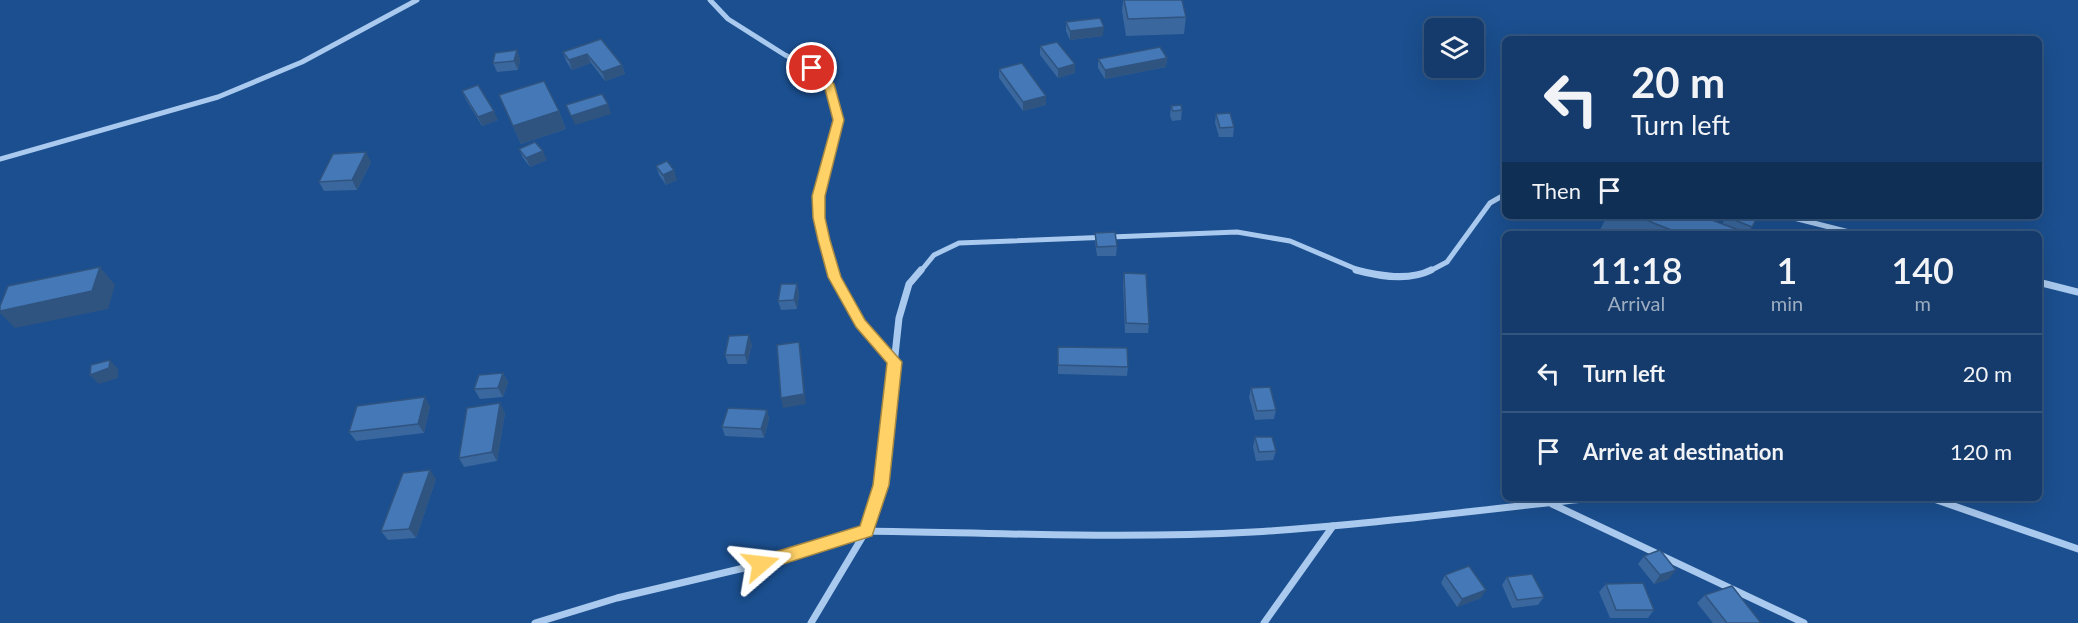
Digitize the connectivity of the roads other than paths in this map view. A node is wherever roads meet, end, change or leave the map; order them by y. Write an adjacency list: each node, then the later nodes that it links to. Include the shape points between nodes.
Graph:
1 (417, 0): 3 (street, via 302,62 218,97)
2 (710, 0): 9 (street, via 728,19 812,68 829,84 838,120 819,196 824,240 835,277 861,324)
3 (0, 159)
4 (1502, 196): 9 (street, via 1490,203 1447,262 1422,275 1359,272 1290,241 1237,232 959,243 934,255 909,284 899,318)
5 (1797, 219): 6 (street)
6 (1845, 231)
7 (2042, 283): 8 (street)
8 (2078, 292)
9 (895, 362): 14 (street, via 881,485)
10 (1572, 501): 12 (street)
11 (1940, 501): 15 (street)
12 (1552, 504): 13 (street); 19 (street)
13 (1334, 526): 14 (street, via 1152,535); 18 (street)
14 (866, 531): 16 (street, via 761,564 618,598); 17 (street)
15 (2078, 549)
16 (535, 623)
17 (811, 623)
18 (1264, 623)
19 (1804, 623)

